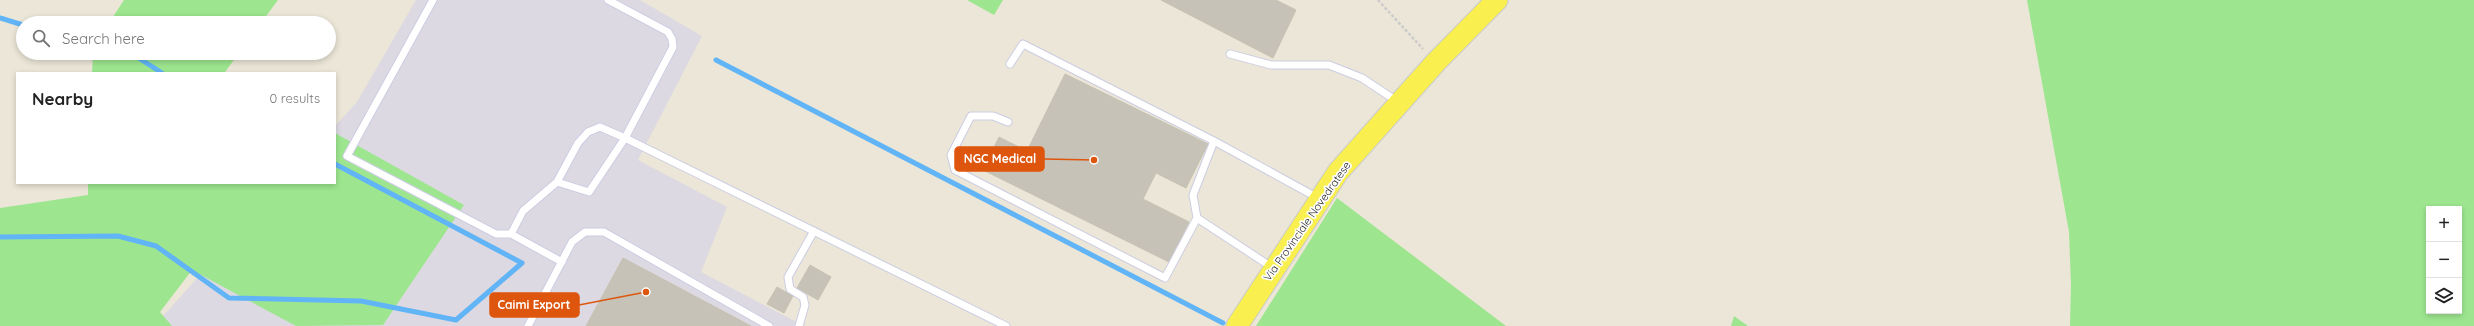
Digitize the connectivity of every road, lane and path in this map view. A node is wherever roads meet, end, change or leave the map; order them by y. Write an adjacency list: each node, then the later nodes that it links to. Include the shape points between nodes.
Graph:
1 (433, 0): 16 (lane, via 347,156 496,234)
2 (608, 0): 10 (lane, via 668,32 673,47)
3 (1378, 0): 6 (path)
4 (1497, 0): 6 (main road, Via Provinciale Novedratese)
5 (1230, 54): 8 (lane, via 1270,64 1329,65 1362,78)
6 (1436, 62): 8 (main road, Via Provinciale Novedratese)
7 (1010, 64): 11 (lane, via 1023,44)
8 (1399, 103): 13 (main road, Via Provinciale Novedratese, via 1338,172)
9 (1008, 122): 14 (lane, via 993,116 971,116 951,155 955,170 1165,278)
10 (625, 138): 12 (lane, via 589,192); 12 (lane, via 600,127 588,132 578,143); 15 (lane)
11 (1214, 141): 13 (lane); 14 (lane, via 1193,195)
12 (556, 182): 16 (lane, via 523,211)
13 (1320, 199): 18 (main road, Via Provinciale Novedratese)
14 (1197, 218): 18 (lane)
15 (814, 231): 21 (lane, via 788,277 790,289 803,297 805,305); 22 (lane)
16 (512, 234): 17 (lane)
17 (562, 262): 19 (lane); 20 (lane, via 572,242 585,232 604,232)
18 (1274, 268): 23 (main road, Via Provinciale Novedratese)
19 (528, 326)
20 (769, 326)
21 (799, 326)
22 (1005, 326)
23 (1237, 326)

